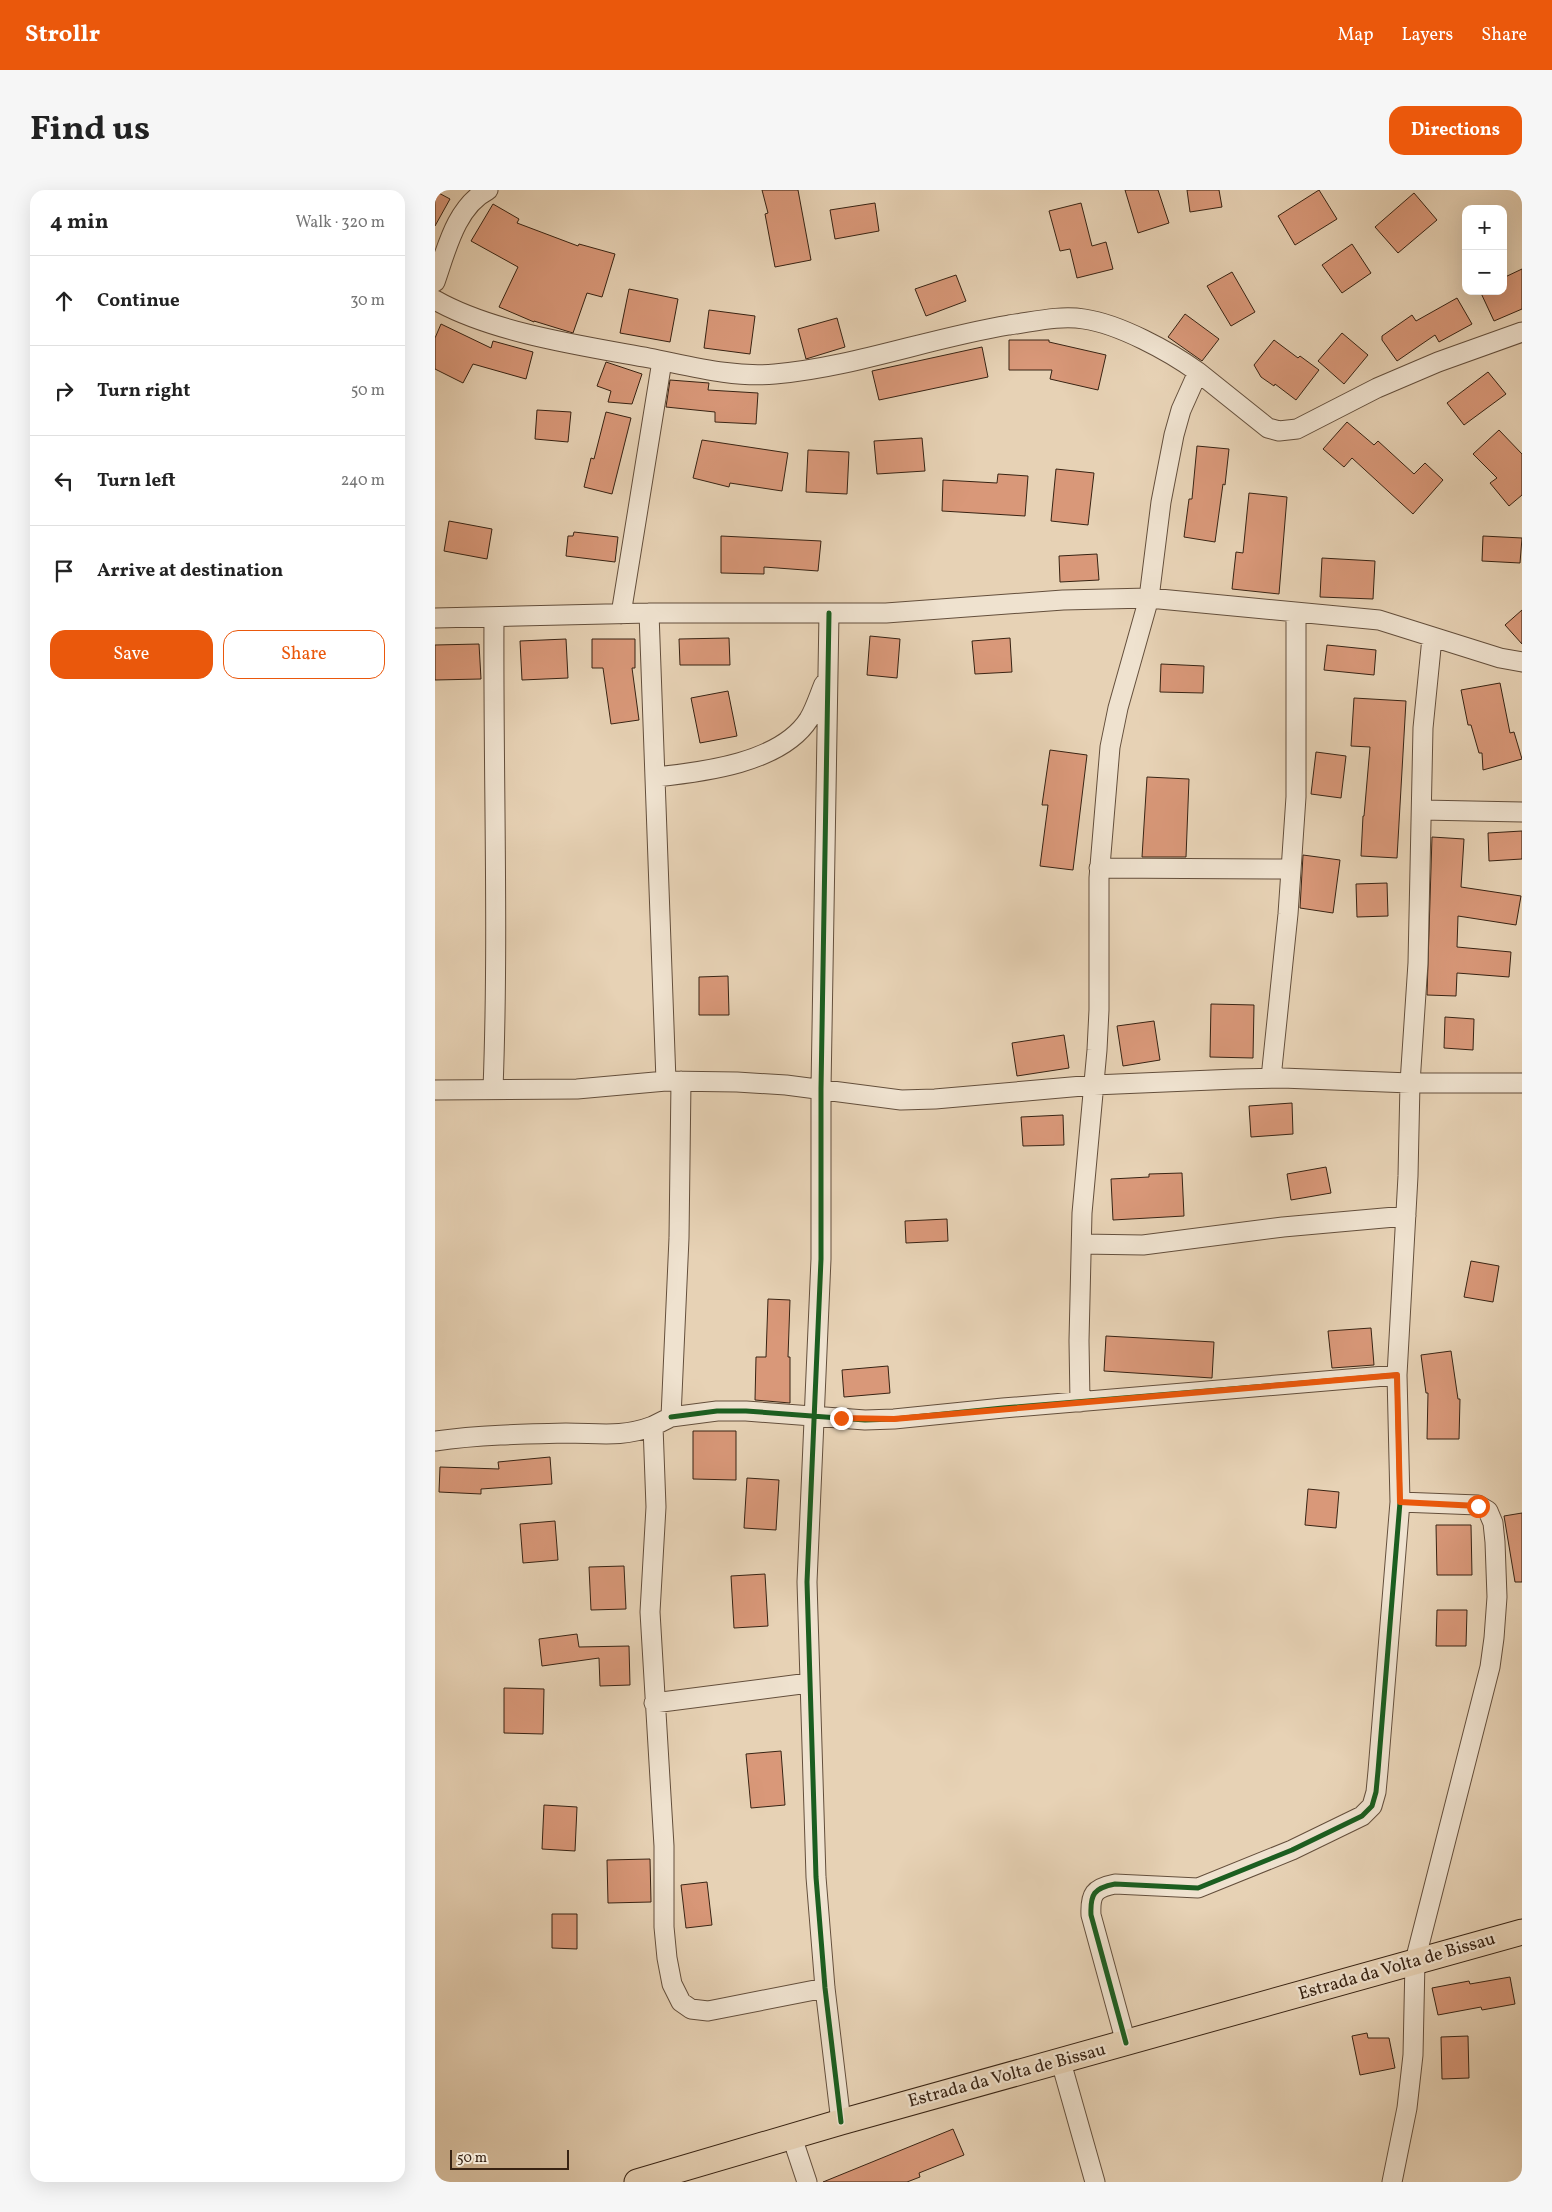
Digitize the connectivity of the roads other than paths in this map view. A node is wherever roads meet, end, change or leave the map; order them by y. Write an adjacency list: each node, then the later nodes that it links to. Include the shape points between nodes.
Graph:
1 (488, 190): 2 (street, via 469,206 454,230)
2 (435, 282)
3 (435, 300): 5 (street, via 475,319)
4 (1522, 332): 6 (street, via 1377,388 1297,429 1279,431 1269,428)
5 (662, 361): 6 (street, via 737,374 773,374 822,368 967,332 1047,319 1081,318 1108,324 1183,361); 11 (street)
6 (1198, 372): 7 (street, via 1174,435 1161,502)
7 (1149, 598): 8 (street); 10 (street, via 1063,600 886,614); 20 (street, via 1112,737)
8 (1295, 612): 14 (street, via 1379,620); 21 (street, via 1297,773)
9 (649, 613): 10 (street); 11 (street); 17 (street)
10 (829, 613): 16 (street)
11 (621, 614): 12 (street)
12 (494, 617): 13 (street); 27 (street, via 496,903)
13 (435, 618)
14 (1431, 638): 15 (street); 18 (street, via 1423,728)
15 (1522, 662)
16 (827, 676): 17 (street, via 809,719 797,734 778,748 751,759); 29 (street)
17 (656, 777): 23 (street)
18 (1422, 810): 19 (street); 24 (street, via 1418,963)
19 (1522, 812)
20 (1099, 868): 21 (street); 26 (street, via 1099,1010)
21 (1291, 869): 22 (street)
22 (1271, 1078): 24 (street); 26 (street)
23 (674, 1081): 27 (street, via 577,1089); 29 (street, via 737,1082); 35 (street, via 679,1238)
24 (1410, 1083): 25 (street); 30 (street)
25 (1522, 1084)
26 (1094, 1085): 29 (street, via 901,1100); 31 (street)
27 (493, 1089): 28 (street)
28 (435, 1090)
29 (821, 1090): 34 (street, via 821,1259)
30 (1406, 1216): 31 (street, via 1283,1227 1143,1245); 32 (street)
31 (1082, 1244): 33 (street)
32 (1397, 1375): 33 (street); 38 (street)
33 (1080, 1402): 34 (street, via 894,1419)
34 (815, 1416): 35 (street, via 717,1411); 39 (street, via 807,1582)
35 (671, 1417): 36 (street)
36 (653, 1426): 37 (street, via 617,1435 497,1435); 40 (street, via 656,1507 650,1612)
37 (435, 1441)
38 (1400, 1502): 42 (street, via 1478,1506 1489,1511 1496,1561 1497,1598 1490,1667); 44 (street, via 1378,1771 1372,1806 1362,1816 1292,1850 1205,1885 1178,1888 1115,1884 1103,1886 1094,1894 1091,1915)
39 (809, 1683): 40 (street); 43 (street, via 816,1877)
40 (655, 1703): 43 (street, via 664,1846 664,1927 672,1984 681,2002 691,2009 708,2012)
41 (1522, 1932): 42 (main road, Estrada da Volta de Bissau)
42 (1415, 1961): 44 (main road, Estrada da Volta de Bissau); 51 (street, via 1413,2055 1407,2108)
43 (825, 1988): 46 (street)
44 (1126, 2043): 45 (main road, Estrada da Volta de Bissau)
45 (1061, 2062): 46 (main road, Estrada da Volta de Bissau); 50 (street)
46 (841, 2122): 47 (main road, Estrada da Volta de Bissau)
47 (792, 2137): 48 (main road, Estrada da Volta de Bissau); 49 (street)
48 (637, 2182)
49 (807, 2182)
50 (1095, 2182)
51 (1392, 2182)

